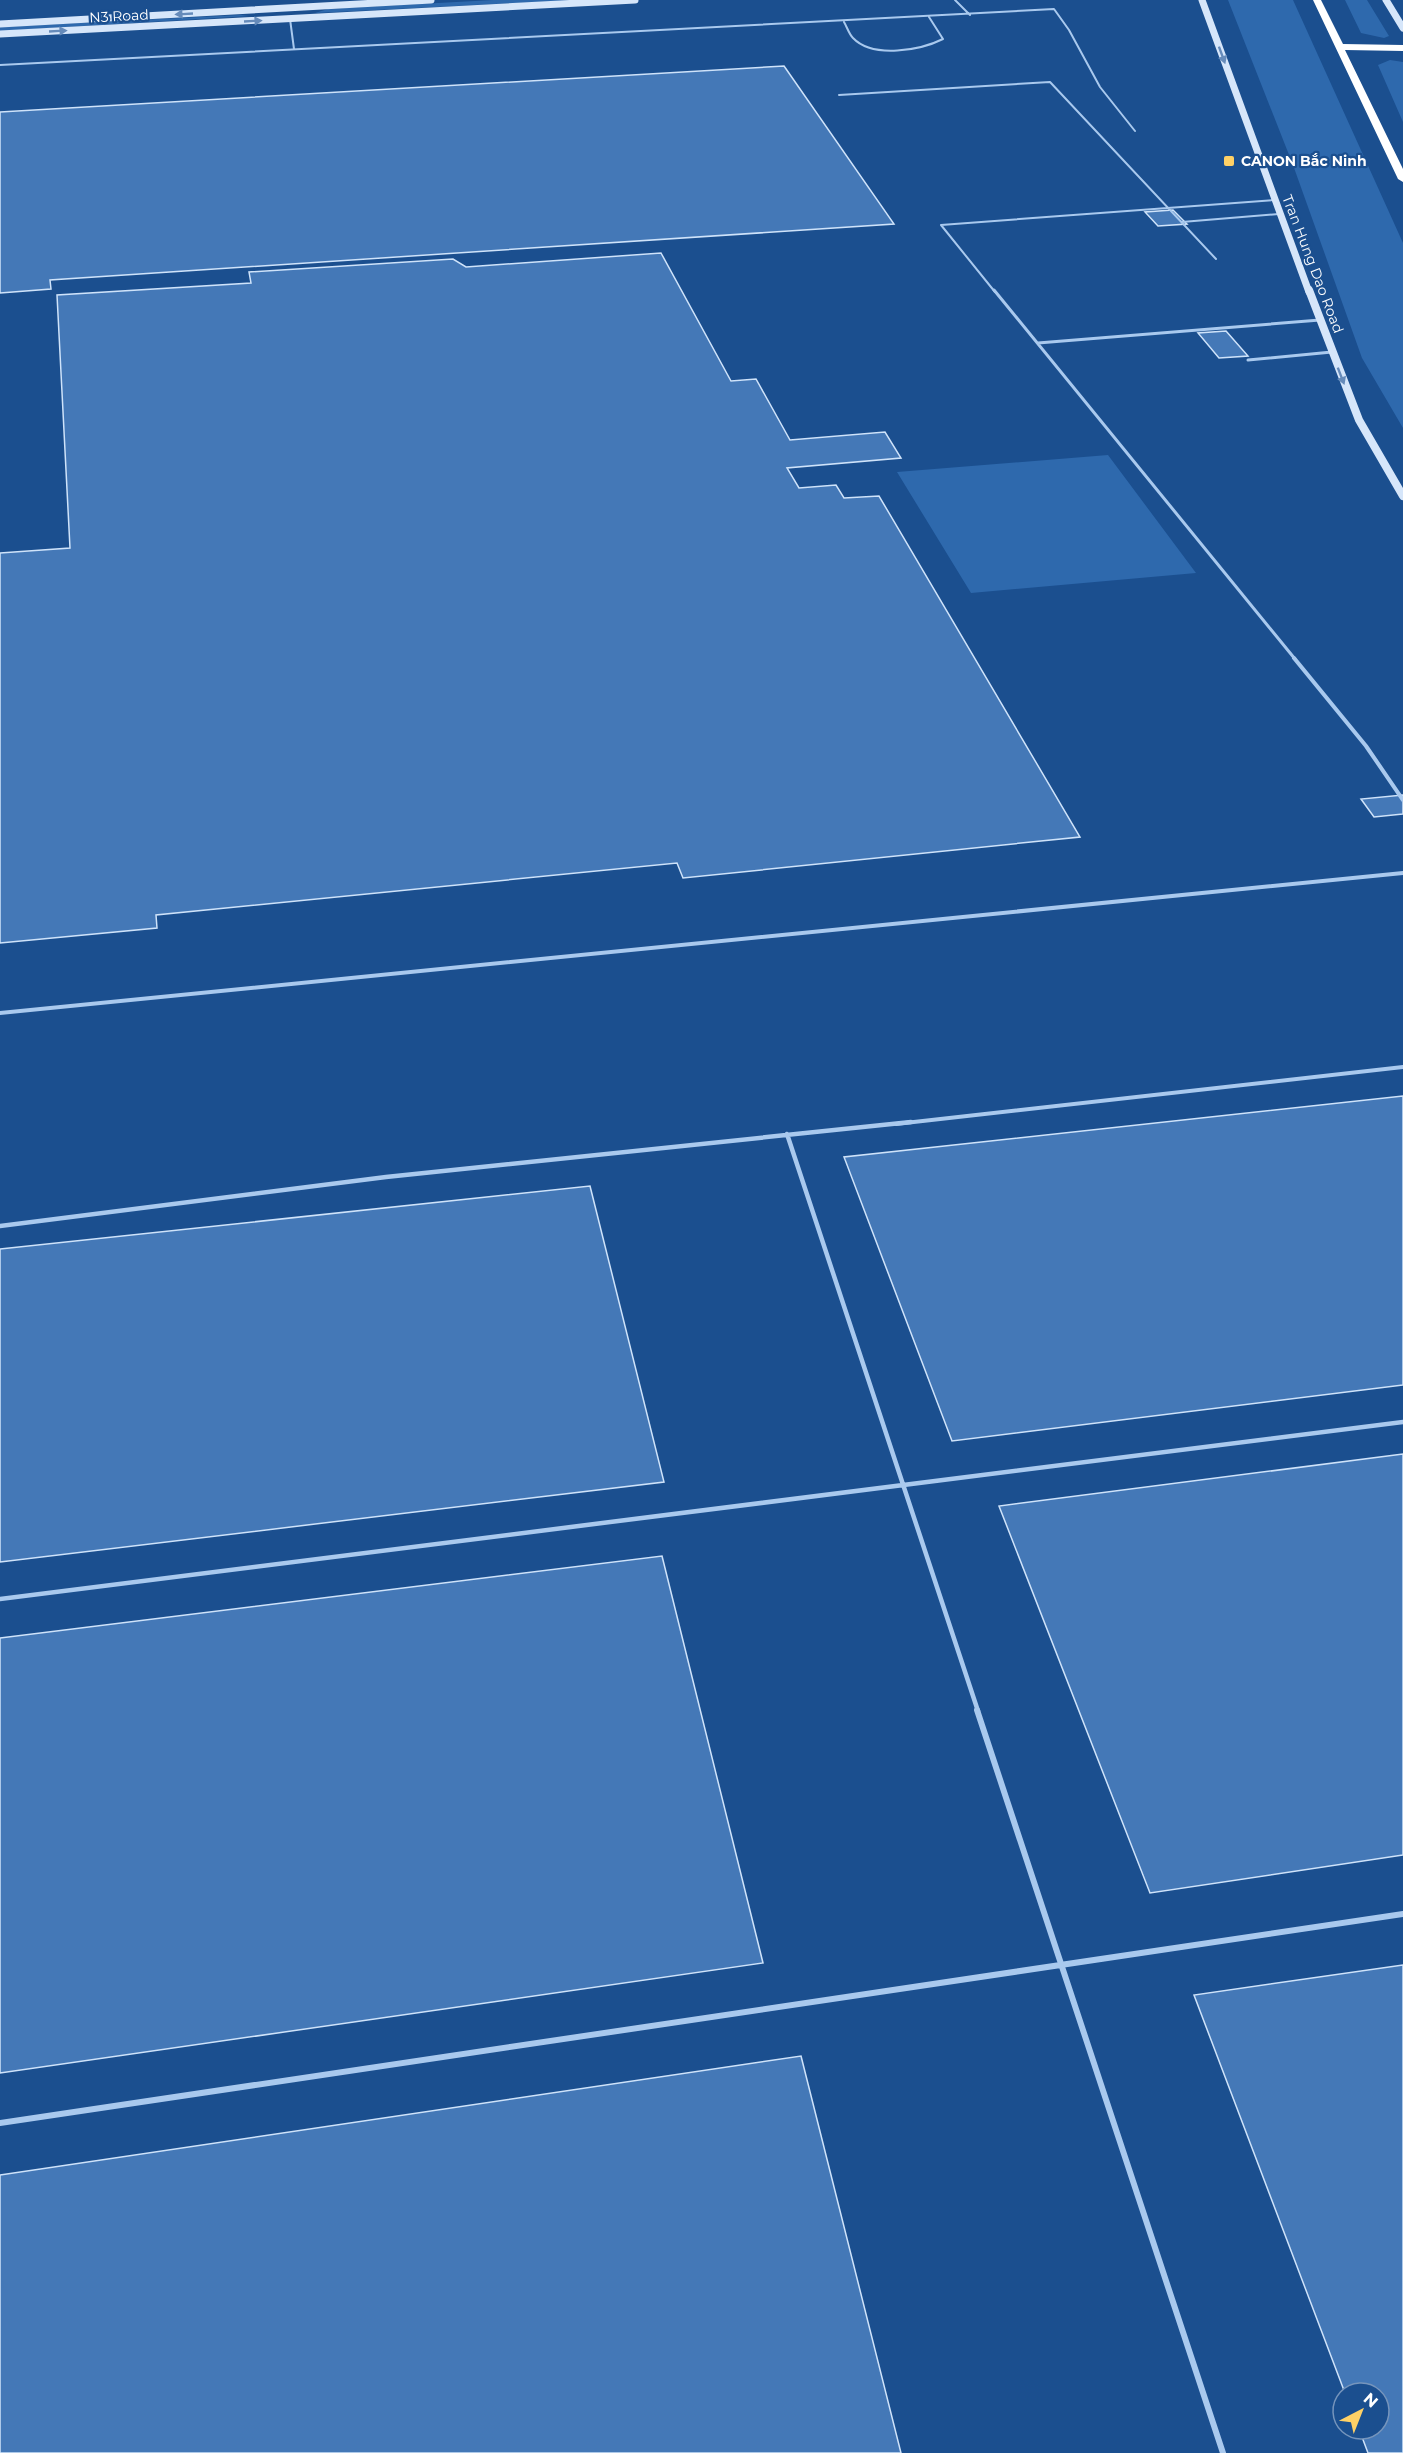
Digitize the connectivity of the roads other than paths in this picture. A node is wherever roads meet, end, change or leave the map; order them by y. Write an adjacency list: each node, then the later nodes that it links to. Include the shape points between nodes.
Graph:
1 (431, 0): 11 (main road, N3 Road, one-way to 11, via 294,4)
2 (635, 0): 9 (main road, N3 Road)
3 (955, 0): 7 (lane)
4 (1202, 0): 21 (main road, Tran Hung Dao Road, one-way to 21)
5 (1317, 0): 14 (highway)
6 (1386, 0): 12 (main road)
7 (970, 15): 8 (lane); 19 (lane, via 1053,9 1070,30 1100,87)
8 (929, 17): 10 (lane); 10 (lane, via 943,39 933,45 904,49 865,45 853,38)
9 (290, 19): 13 (main road, N3 Road, one-way to 9); 16 (lane)
10 (844, 22): 16 (lane)
11 (0, 24)
12 (1403, 28)
13 (0, 34)
14 (1340, 47): 15 (highway); 20 (highway)
15 (1403, 48)
16 (294, 49): 17 (lane)
17 (0, 65)
18 (839, 95): 22 (lane, via 1050,82)
19 (1135, 131)
20 (1403, 179)
21 (1274, 200): 22 (lane); 23 (main road, Tran Hung Dao Road)
22 (1169, 208): 24 (lane); 27 (lane, via 941,225)
23 (1279, 214): 24 (lane); 26 (main road, Tran Hung Dao Road)
24 (1182, 222): 25 (lane)
25 (1216, 259)
26 (1320, 320): 27 (lane); 28 (main road, Tran Hung Dao Road)
27 (1038, 342): 31 (lane, via 1366,746)
28 (1332, 352): 29 (lane); 30 (main road, Tran Hung Dao Road, one-way to 30, via 1359,420)
29 (1248, 360)
30 (1403, 496)
31 (1403, 800)
32 (1403, 873): 33 (lane)
33 (0, 1013)
34 (1403, 1067): 35 (lane)
35 (787, 1134): 36 (lane, via 386,1177); 38 (lane)
36 (0, 1226)
37 (1403, 1422): 38 (lane)
38 (902, 1483): 39 (lane); 41 (lane)
39 (0, 1599)
40 (1403, 1914): 41 (lane)
41 (1061, 1963): 42 (lane); 43 (lane)
42 (0, 2124)
43 (1223, 2453)

